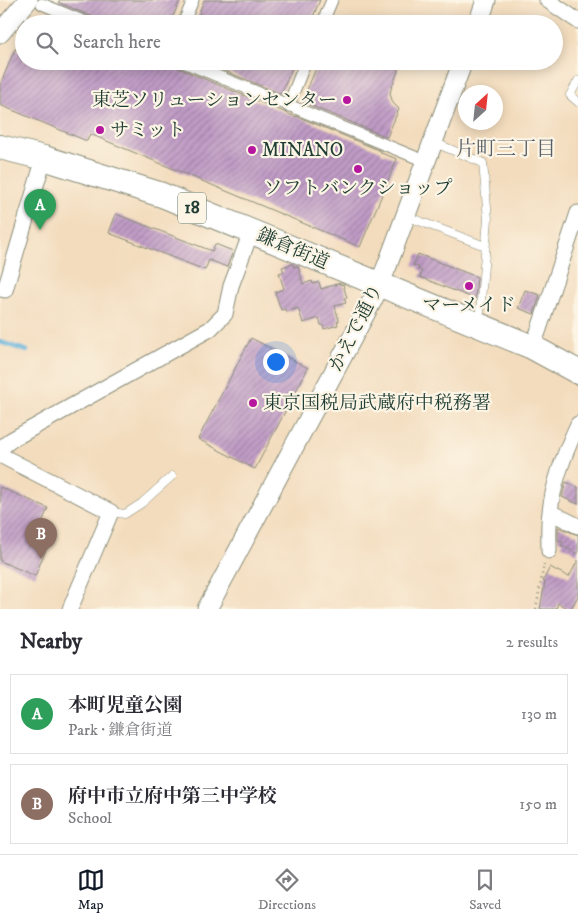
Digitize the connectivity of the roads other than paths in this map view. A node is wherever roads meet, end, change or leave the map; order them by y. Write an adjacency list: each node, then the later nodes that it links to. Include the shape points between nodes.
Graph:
1 (192, 0): 8 (street)
2 (332, 0): 9 (street)
3 (486, 0): 10 (street)
4 (548, 0): 12 (street)
5 (35, 2): 6 (street); 7 (street)
6 (20, 15)
7 (68, 15)
8 (186, 15)
9 (326, 15)
10 (481, 15)
11 (15, 20): 13 (street)
12 (578, 20)
13 (0, 33)
14 (202, 70): 19 (street)
15 (302, 70): 19 (street)
16 (461, 70): 20 (street, かえで通り)
17 (578, 81): 18 (lane, via 570,95)
18 (578, 102)
19 (288, 106): 22 (street)
20 (433, 142): 25 (street, かえで通り); 27 (lane, via 483,162 488,219)
21 (0, 147): 23 (main road, 鎌倉街道 / 18)
22 (415, 157)
23 (44, 158): 26 (main road, 鎌倉街道 / 18, via 162,195); 29 (street, via 5,290)
24 (578, 213): 31 (street)
25 (406, 216): 27 (lane); 28 (street, かえで通り)
26 (251, 232): 28 (main road, 鎌倉街道 / 18); 34 (street, via 224,314 210,329)
27 (485, 246): 30 (lane)
28 (379, 285): 30 (main road, 鎌倉街道 / 18); 42 (street, かえで通り)
29 (0, 289)
30 (479, 325): 31 (main road, 鎌倉街道 / 18)
31 (532, 347): 32 (main road, 鎌倉街道 / 18)
32 (578, 372)
33 (578, 424): 38 (street, via 558,476)
34 (0, 449)
35 (0, 455): 37 (street)
36 (172, 476): 37 (lane, via 125,514)
37 (111, 512): 41 (street)
38 (550, 512): 39 (street); 40 (street)
39 (578, 526)
40 (549, 551)
41 (70, 609)
42 (207, 609)

